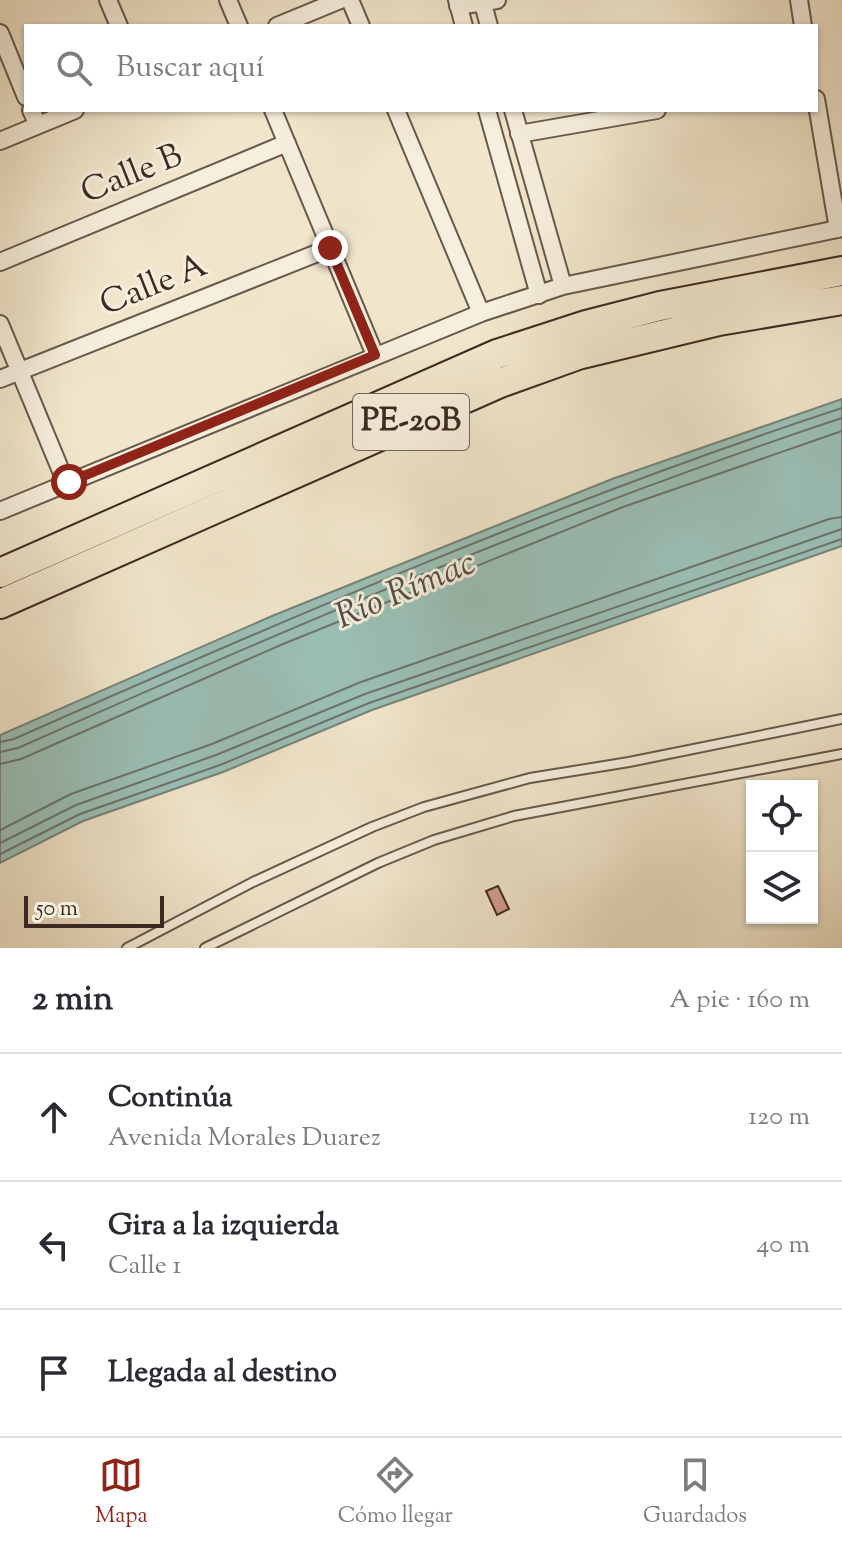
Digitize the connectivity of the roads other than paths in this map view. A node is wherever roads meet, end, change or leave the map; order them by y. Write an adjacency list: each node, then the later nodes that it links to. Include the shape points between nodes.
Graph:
1 (108, 0): 8 (street)
2 (228, 0): 9 (street)
3 (340, 0): 10 (street)
4 (350, 0): 11 (street)
5 (799, 0): 14 (street)
6 (487, 1): 7 (street); 13 (street)
7 (458, 3): 12 (street)
8 (118, 24)
9 (238, 24)
10 (282, 24)
11 (360, 24)
12 (463, 24)
13 (489, 24)
14 (803, 24)
15 (0, 33): 16 (street)
16 (24, 92)
17 (818, 110): 28 (street)
18 (65, 112): 24 (street)
19 (274, 112): 27 (street)
20 (397, 112): 35 (street)
21 (488, 112): 33 (street)
22 (514, 112): 25 (street)
23 (646, 112): 25 (street)
24 (35, 118): 26 (street)
25 (519, 134): 32 (street)
26 (0, 141)
27 (287, 143): 29 (street); 30 (street, Calle B)
28 (840, 228): 32 (street)
29 (330, 248): 37 (street); 38 (street, Calle A)
30 (0, 262)
31 (842, 271): 42 (highway, PE-20B, via 660,306 497,354)
32 (563, 286): 33 (street)
33 (539, 295): 35 (street)
34 (842, 300): 43 (highway, PE-20B, via 719,321 578,355 513,378)
35 (481, 313): 37 (street)
36 (0, 324): 38 (street)
37 (375, 355): 40 (street)
38 (19, 371): 39 (street, Calle A); 40 (street)
39 (0, 379)
40 (66, 483): 41 (street)
41 (0, 511)
42 (0, 573)
43 (0, 604)
44 (842, 719): 46 (lane, via 530,778 437,803 253,882)
45 (842, 754): 47 (lane, via 514,816 434,840)
46 (127, 948)
47 (205, 948)

